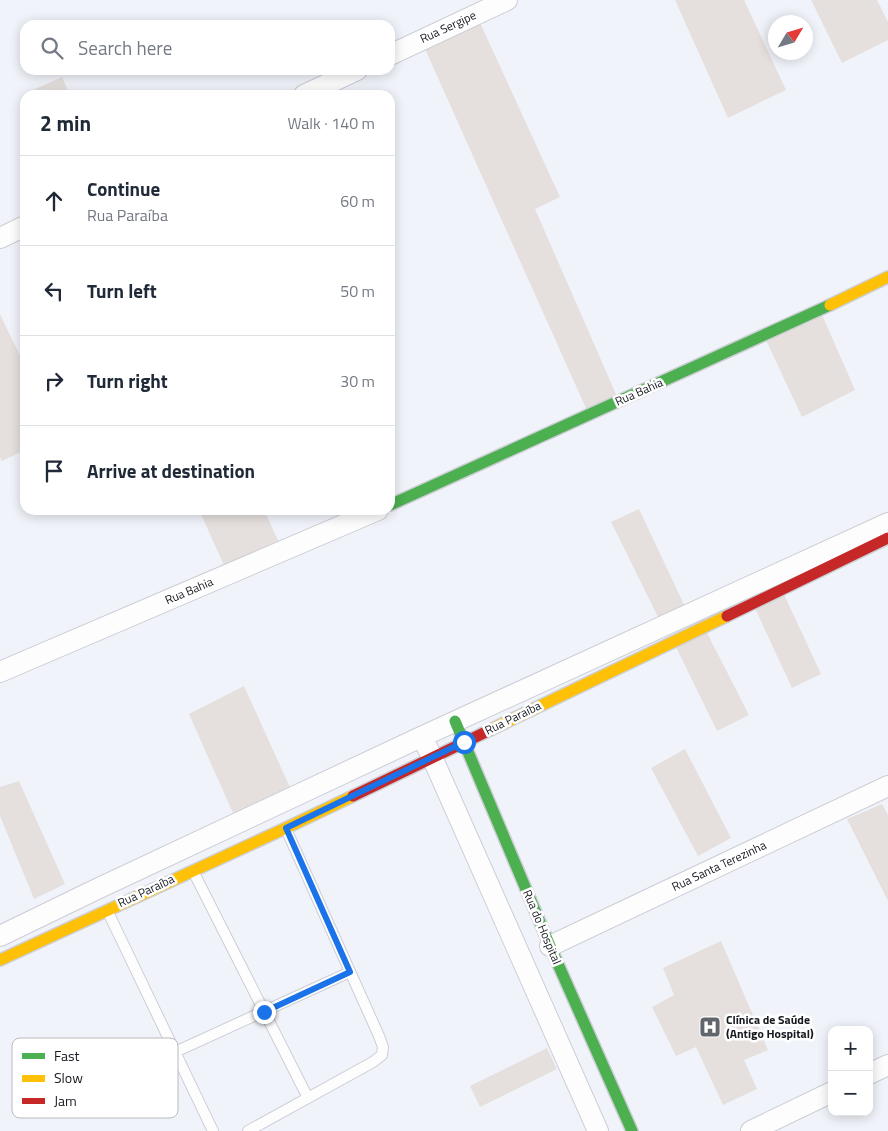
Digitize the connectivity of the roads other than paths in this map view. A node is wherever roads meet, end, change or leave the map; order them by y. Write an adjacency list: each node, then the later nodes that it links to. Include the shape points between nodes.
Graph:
1 (507, 0): 2 (street, Rua Sergipe)
2 (395, 53)
3 (346, 75): 4 (street)
4 (315, 90)
5 (20, 228): 6 (street)
6 (0, 238)
7 (888, 277): 8 (street, Rua Bahia)
8 (395, 503)
9 (360, 515): 12 (street, Rua Bahia)
10 (888, 523): 13 (street, Rua Paraíba)
11 (888, 538): 15 (street, Rua Paraíba)
12 (0, 672)
13 (455, 721): 14 (street, Rua Paraíba); 15 (street, Rua do Hospital)
14 (421, 737): 16 (street); 20 (street, Rua Paraíba)
15 (464, 742): 16 (street, Rua Paraíba); 22 (street, Rua do Hospital)
16 (432, 757): 18 (street, Rua Paraíba); 35 (street)
17 (888, 786): 22 (street, Rua Santa Terezinha)
18 (286, 828): 19 (street, Rua Paraíba); 24 (lane)
19 (192, 870): 20 (street, Rua Paraíba); 25 (lane)
20 (102, 899): 21 (street, Rua Paraíba); 23 (street, Rua Paraíba); 26 (lane)
21 (0, 936)
22 (550, 946): 36 (street, Rua do Hospital)
23 (0, 960)
24 (350, 972): 25 (lane); 32 (lane, via 379,1036 382,1055)
25 (264, 1012): 27 (lane); 32 (lane)
26 (168, 1038)
27 (178, 1051)
28 (178, 1058): 33 (lane)
29 (888, 1065): 30 (street)
30 (873, 1072)
31 (828, 1094): 37 (street)
32 (308, 1098): 34 (lane)
33 (213, 1131)
34 (248, 1131)
35 (598, 1131)
36 (632, 1131)
37 (751, 1131)

